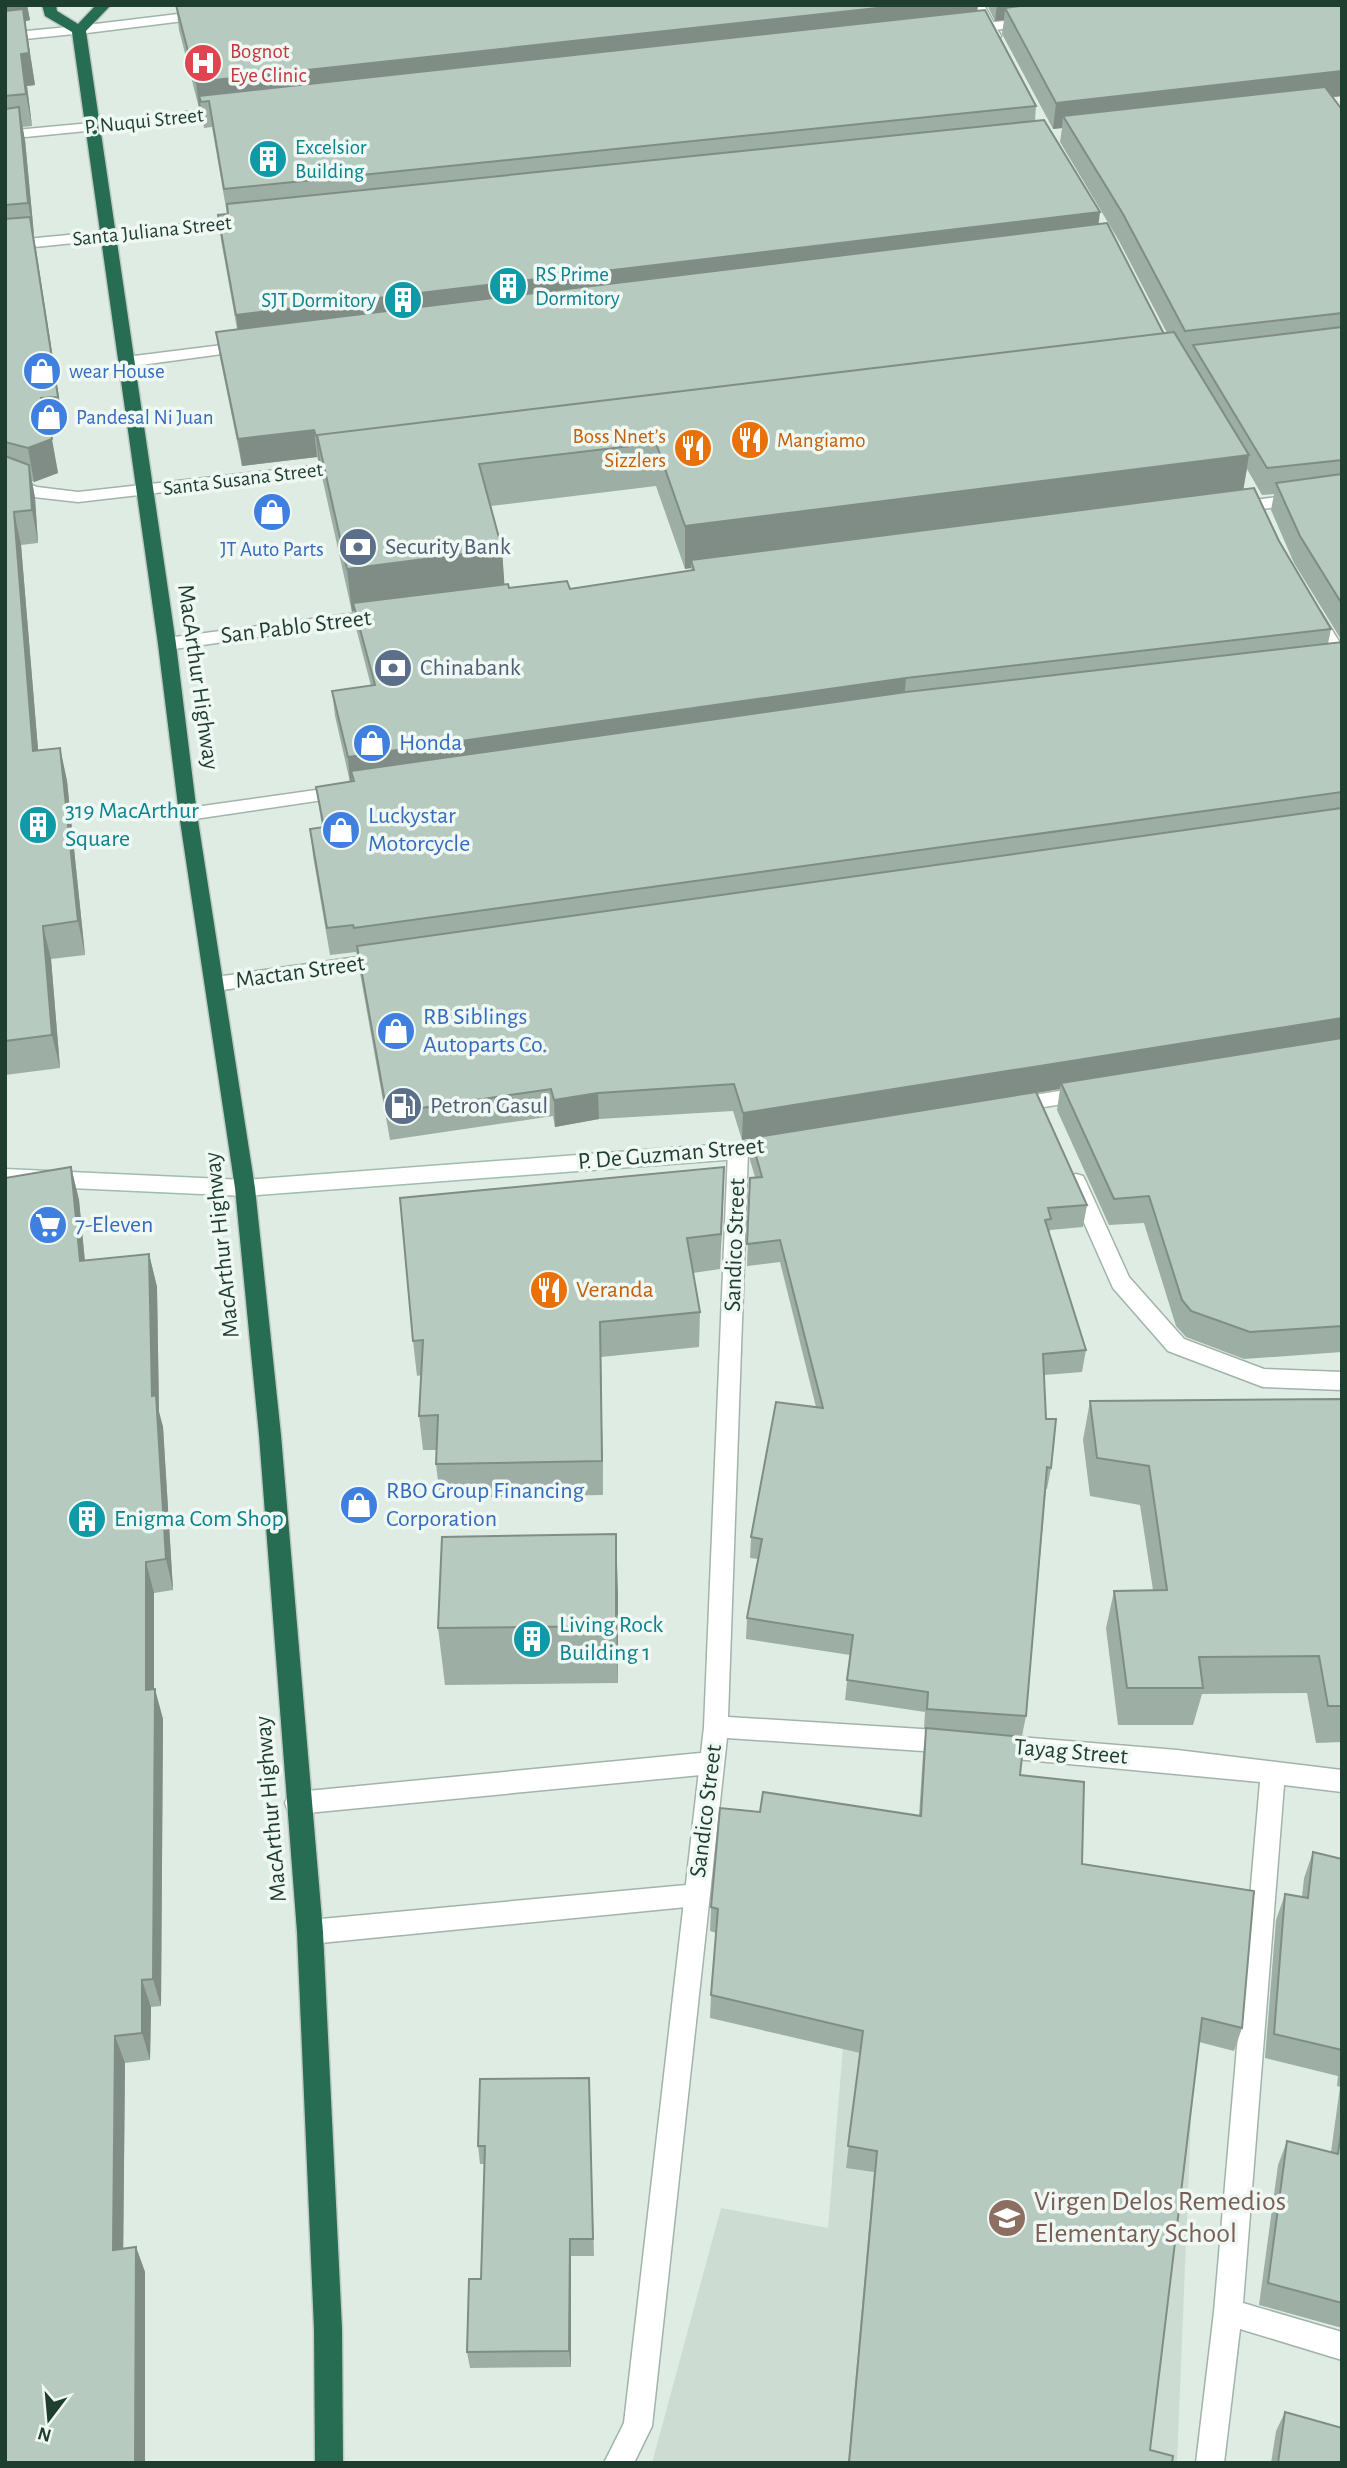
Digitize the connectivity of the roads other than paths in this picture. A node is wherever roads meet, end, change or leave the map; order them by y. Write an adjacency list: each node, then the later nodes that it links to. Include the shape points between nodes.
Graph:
1 (49, 5): 7 (highway, via 50,13)
2 (104, 5): 7 (highway)
3 (977, 5): 6 (street)
4 (221, 14): 7 (street)
5 (1042, 21): 6 (street)
6 (989, 27): 8 (street); 10 (street)
7 (79, 30): 9 (street); 12 (highway, MacArthur Highway)
8 (947, 31)
9 (5, 37)
10 (1002, 51)
11 (243, 110): 12 (street, P. Nuqui Street)
12 (91, 127): 13 (street, P. Nuqui Street); 15 (highway, MacArthur Highway)
13 (5, 135)
14 (260, 220): 15 (street, Santa Juliana Street)
15 (108, 236): 16 (street, Santa Juliana Street); 18 (highway, MacArthur Highway)
16 (5, 246)
17 (265, 345): 18 (street)
18 (126, 362): 22 (highway, MacArthur Highway)
19 (365, 464): 22 (street, Santa Susana Street)
20 (5, 480): 22 (street, Santa Susana Street, via 53,496)
21 (1245, 484): 25 (street)
22 (146, 491): 28 (highway, MacArthur Highway)
23 (1342, 493): 25 (street)
24 (1216, 510): 25 (street)
25 (1260, 512)
26 (1308, 605): 29 (street)
27 (397, 613): 28 (street, San Pablo Street)
28 (167, 644): 31 (highway, MacArthur Highway)
29 (1338, 661)
30 (366, 789): 31 (street)
31 (188, 814): 33 (highway, MacArthur Highway)
32 (408, 957): 33 (street, Mactan Street)
33 (216, 984): 42 (highway, MacArthur Highway)
34 (1108, 1090): 35 (street)
35 (1040, 1101): 36 (street); 37 (street)
36 (999, 1108)
37 (1051, 1125)
38 (793, 1142): 39 (street, P. De Guzman Street)
39 (738, 1151): 42 (street, P. De Guzman Street); 44 (street, Sandico Street)
40 (1067, 1161): 43 (street, via 1121,1282 1175,1345 1263,1378)
41 (5, 1177): 42 (street, P. De Guzman Street)
42 (246, 1188): 48 (highway, MacArthur Highway, via 270,1435)
43 (1342, 1381)
44 (716, 1727): 45 (street, Sandico Street); 46 (street, Tayag Street, via 1177,1761)
45 (711, 1763): 48 (street); 49 (street, Sandico Street)
46 (1273, 1774): 47 (street, Tayag Street); 51 (street)
47 (1342, 1781)
48 (297, 1803): 50 (highway, MacArthur Highway)
49 (697, 1895): 50 (street); 54 (street, Sandico Street, via 639,2426)
50 (310, 1932): 53 (highway, MacArthur Highway)
51 (1228, 2312): 52 (street); 55 (street)
52 (1342, 2346)
53 (330, 2463)
54 (618, 2463)
55 (1210, 2463)

